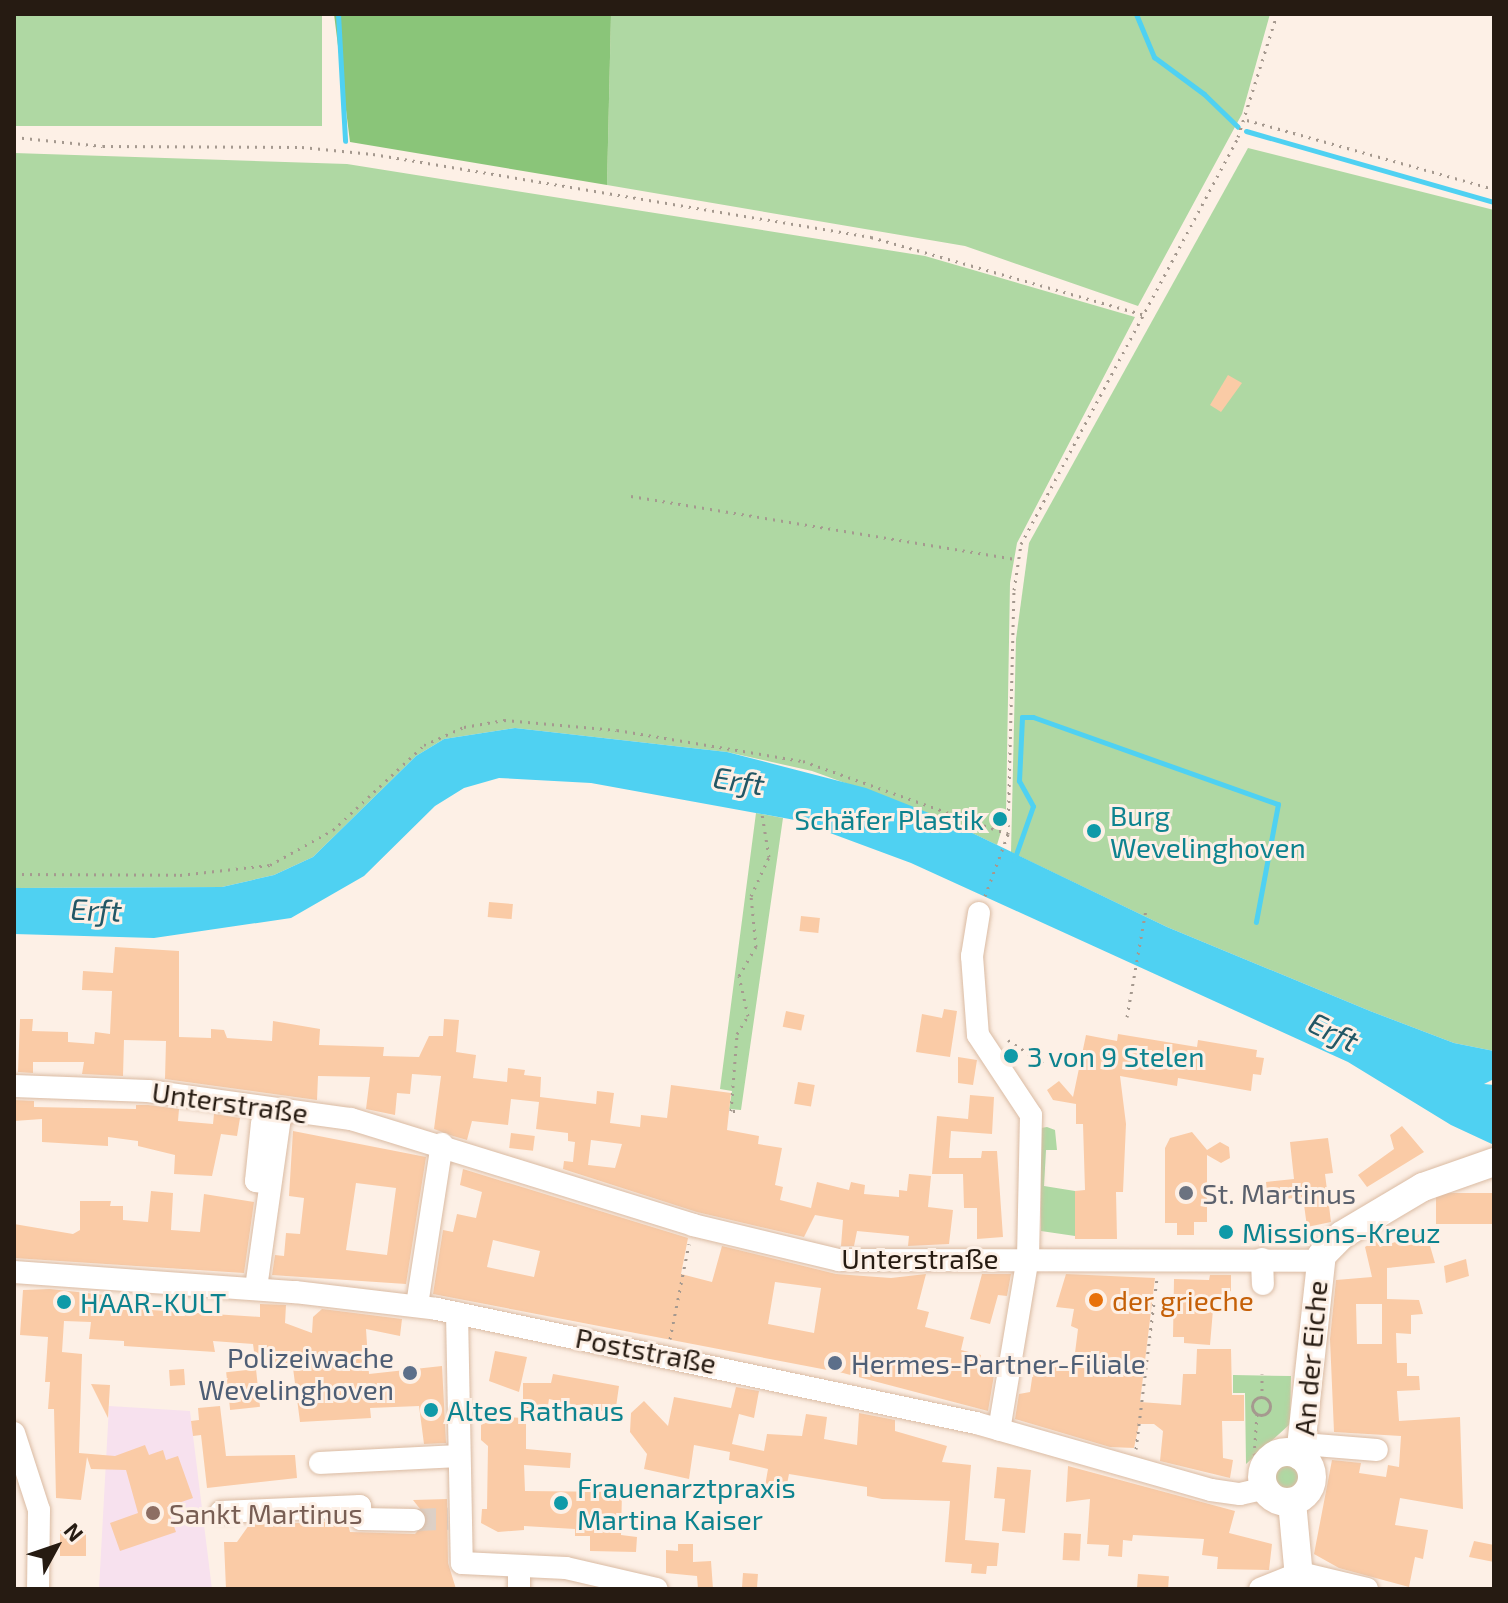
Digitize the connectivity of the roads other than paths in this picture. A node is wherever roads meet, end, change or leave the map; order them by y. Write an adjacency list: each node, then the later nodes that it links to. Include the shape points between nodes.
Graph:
1 (979, 913): 8 (street, via 972,956 978,1035 1031,1115)
2 (14, 1086): 3 (street, Unterstraße, via 76,1084)
3 (281, 1109): 5 (street, Unterstraße, via 363,1122); 7 (street)
4 (262, 1123): 7 (street, via 256,1181)
5 (442, 1144): 8 (street, Unterstraße, via 693,1225 839,1260); 14 (street)
6 (1494, 1162): 10 (main road, via 1423,1187 1338,1238)
7 (271, 1183): 13 (street)
8 (1028, 1257): 9 (street, Unterstraße); 16 (street)
9 (1262, 1259): 10 (street, Unterstraße); 12 (street)
10 (1319, 1261): 18 (main road, An der Eiche)
11 (14, 1272): 13 (street, Poststraße)
12 (1263, 1284)
13 (256, 1288): 14 (street, Poststraße)
14 (417, 1305): 15 (street, Poststraße)
15 (457, 1313): 16 (street, Poststraße, via 667,1354); 20 (street)
16 (999, 1430): 22 (street, Poststraße, via 1221,1492)
17 (14, 1433): 28 (street, via 39,1510)
18 (1302, 1450): 19 (street); 22 (main road, via 1277,1455); 23 (main road, via 1311,1484)
19 (1377, 1450)
20 (458, 1456): 21 (street); 26 (street, via 454,1518 462,1563)
21 (320, 1463)
22 (1264, 1481): 23 (main road, via 1279,1501)
23 (1292, 1502): 27 (main road)
24 (221, 1512): 25 (street, via 360,1506 361,1519)
25 (414, 1520)
26 (519, 1566): 29 (street); 30 (street, via 566,1568)
27 (1300, 1581): 31 (street); 32 (street)
28 (38, 1589)
29 (519, 1589)
30 (657, 1589)
31 (1260, 1589)
32 (1367, 1589)

